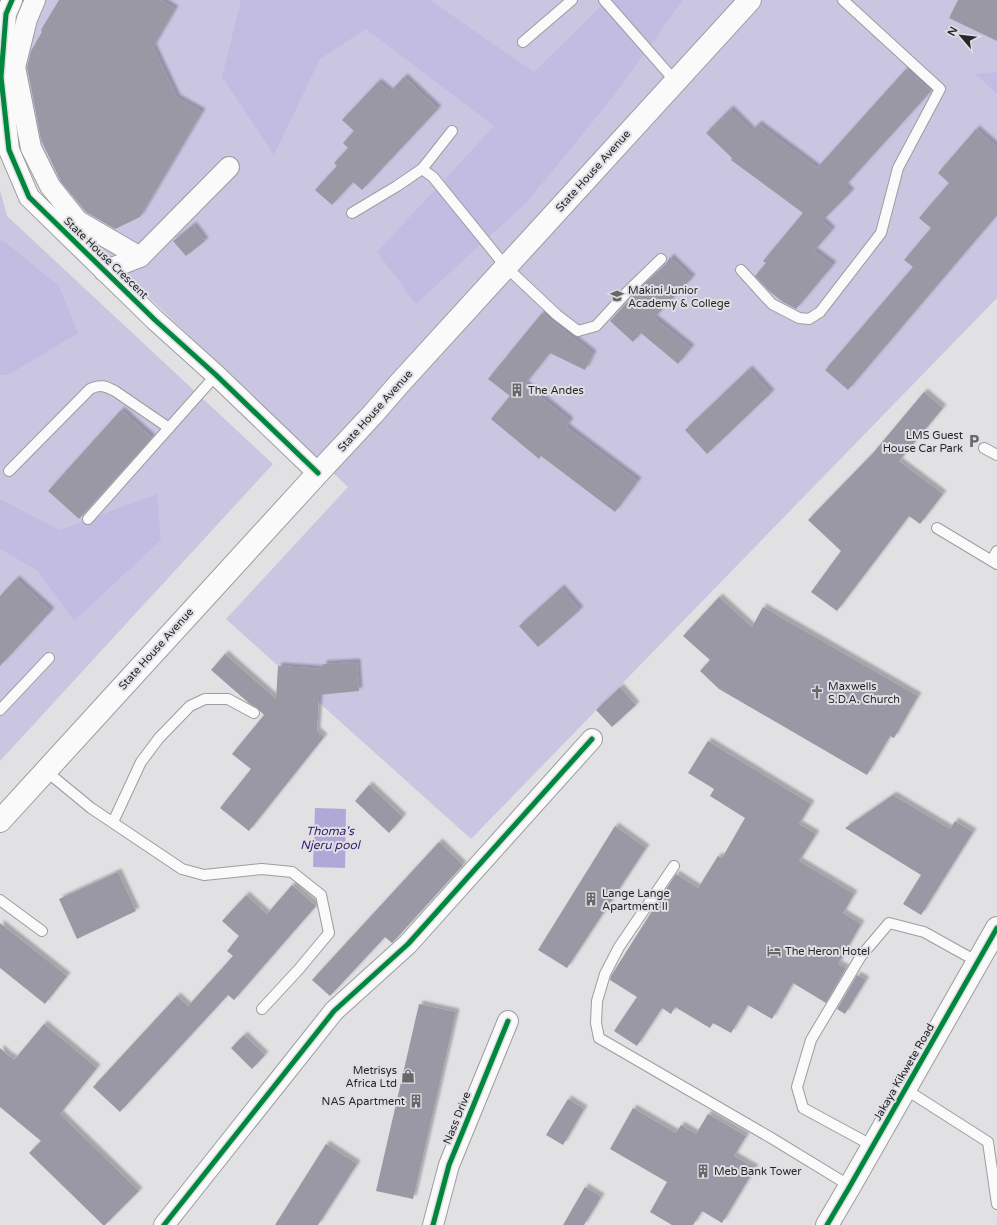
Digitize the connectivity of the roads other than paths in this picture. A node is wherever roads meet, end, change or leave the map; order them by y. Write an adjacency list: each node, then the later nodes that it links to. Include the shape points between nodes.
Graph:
1 (12, 0): 8 (street, State House Crescent, via 6,14)
2 (35, 0): 14 (street, via 27,19 15,67 31,148 50,186 78,221)
3 (572, 0): 7 (lane)
4 (604, 0): 9 (lane)
5 (750, 0): 9 (main road, State House Avenue)
6 (843, 0): 17 (lane, via 940,89 898,168 881,233 820,312 809,319 799,318 772,304)
7 (523, 42)
8 (1, 66): 18 (street, State House Crescent, via 9,150 29,197)
9 (675, 81): 16 (main road, State House Avenue)
10 (452, 131): 12 (lane)
11 (229, 167): 14 (street)
12 (422, 168): 13 (lane); 16 (lane, via 433,177)
13 (352, 213)
14 (140, 257): 18 (street)
15 (661, 259): 16 (lane, via 596,326 578,331)
16 (506, 267): 24 (main road, State House Avenue)
17 (741, 270)
18 (104, 271): 19 (street, State House Crescent)
19 (216, 375): 20 (lane); 24 (street, State House Crescent)
20 (169, 428): 23 (lane, via 106,386 98,386 90,389); 25 (lane)
21 (984, 448): 22 (lane)
22 (997, 455)
23 (9, 471)
24 (318, 473): 33 (main road, State House Avenue)
25 (88, 519)
26 (938, 528): 28 (lane)
27 (997, 551): 28 (lane)
28 (994, 562)
29 (49, 658): 30 (lane)
30 (0, 710)
31 (254, 713): 35 (lane, via 228,699 205,699 190,706 159,738 141,762)
32 (592, 739): 49 (street, via 408,944 334,1010)
33 (46, 771): 34 (main road, State House Avenue); 35 (lane)
34 (0, 821)
35 (112, 822): 41 (lane, via 182,869 204,875 262,869 292,872 320,895 328,933)
36 (674, 866): 47 (lane, via 619,947 605,974 597,1001 596,1023 599,1038)
37 (0, 900): 39 (lane)
38 (997, 928): 40 (main road, Jakaya Kikwete Road)
39 (42, 931)
40 (978, 962): 43 (main road, Jakaya Kikwete Road); 45 (lane, via 924,932 889,923 861,956 811,1040 797,1087 803,1108)
41 (262, 1009)
42 (508, 1022): 50 (street, Nass Drive, via 449,1166)
43 (905, 1089): 44 (lane); 45 (main road, Jakaya Kikwete Road)
44 (992, 1141): 46 (lane)
45 (873, 1146): 47 (main road, Jakaya Kikwete Road)
46 (996, 1182): 48 (lane)
47 (850, 1186): 51 (main road, Jakaya Kikwete Road)
48 (997, 1204)
49 (164, 1225)
50 (433, 1225)
51 (827, 1225)

